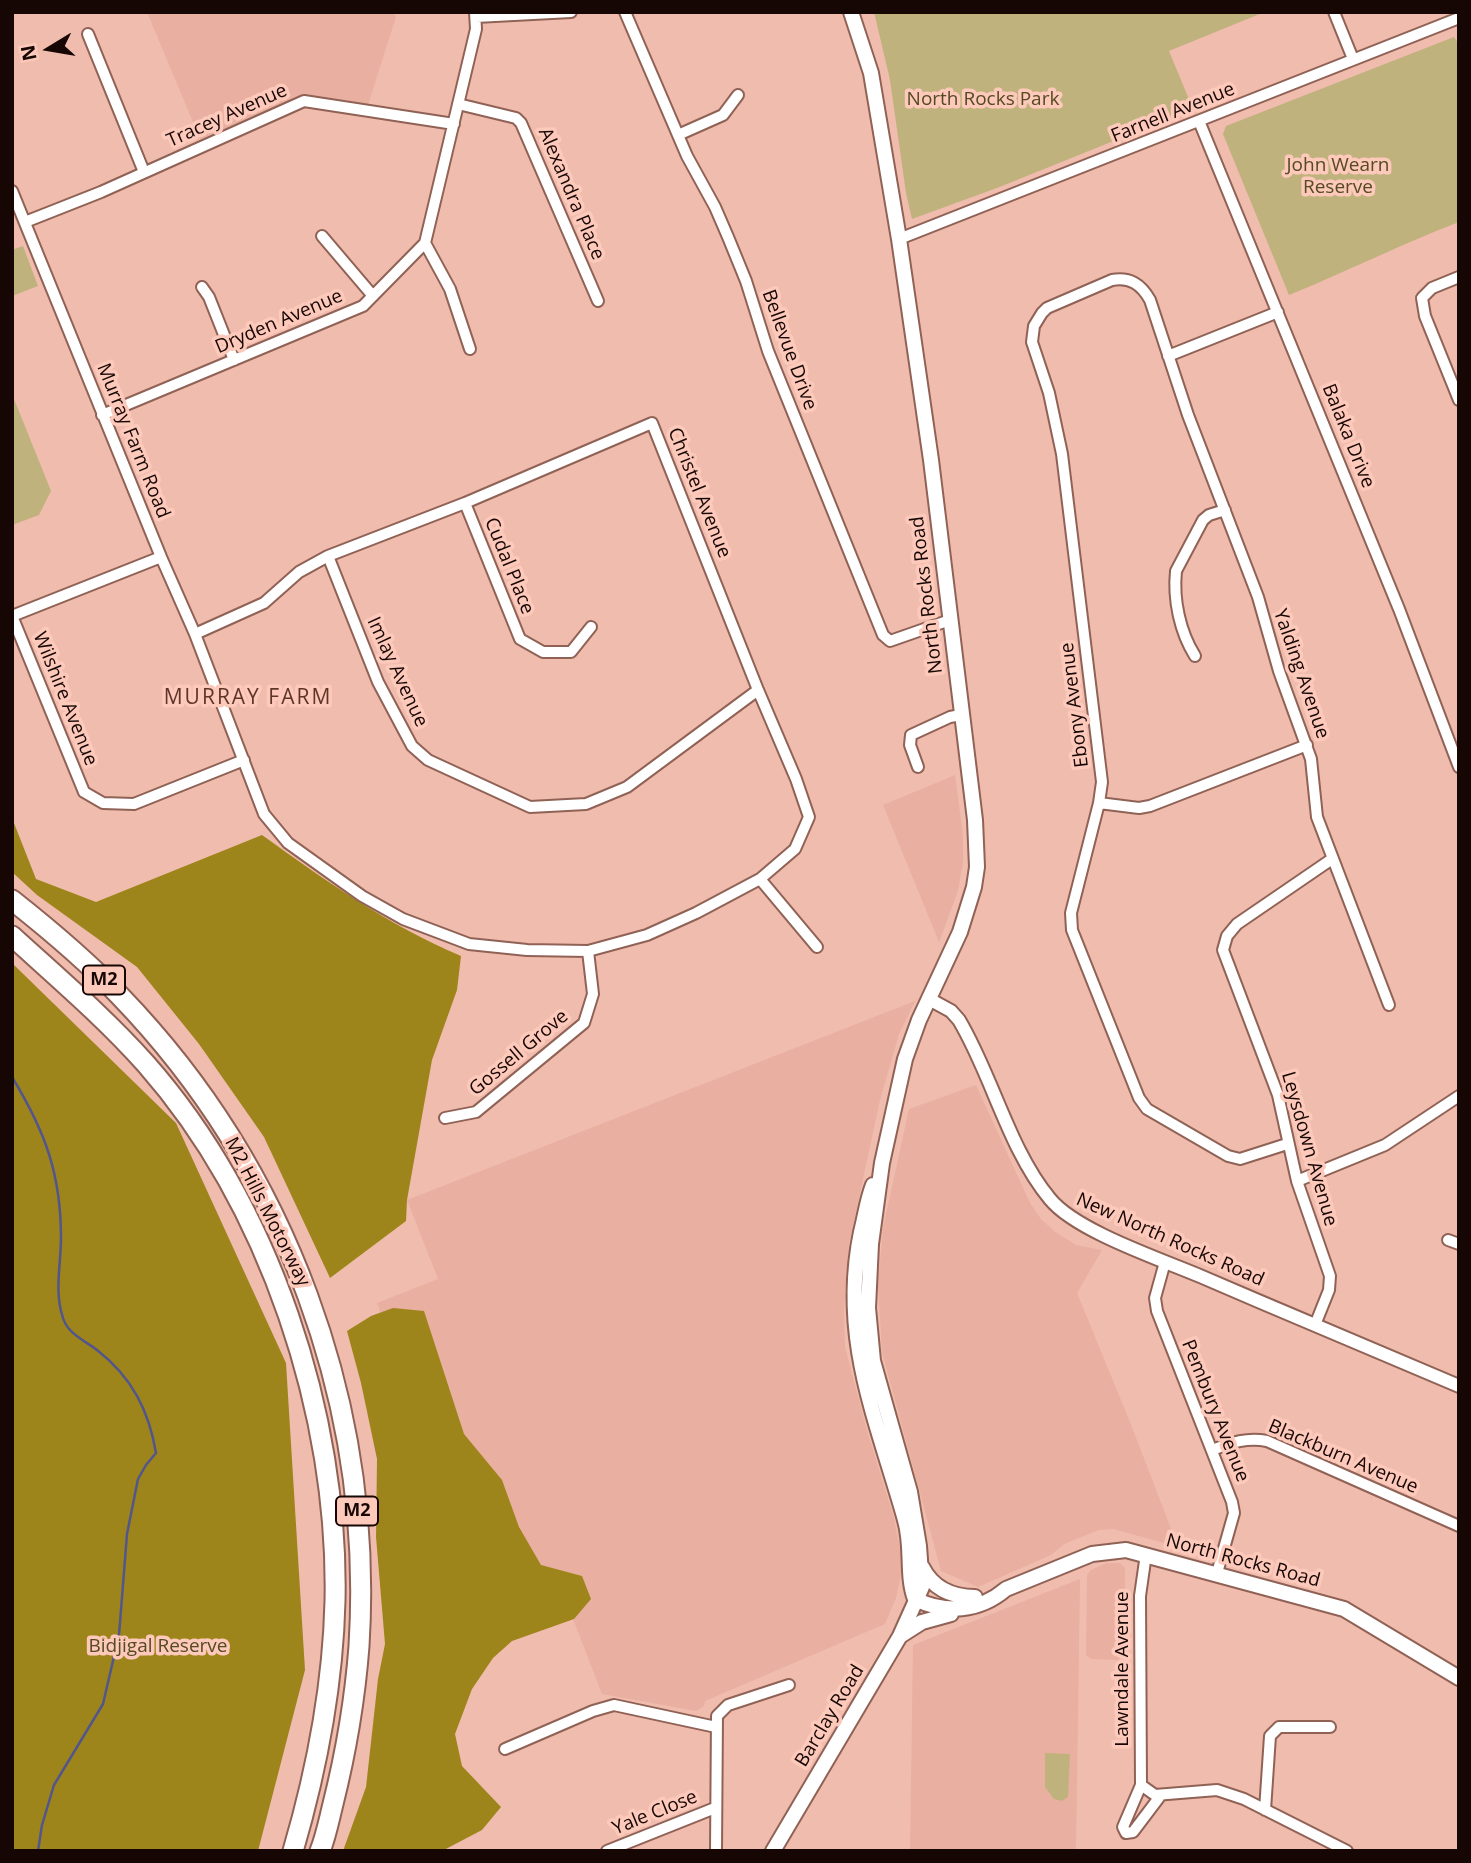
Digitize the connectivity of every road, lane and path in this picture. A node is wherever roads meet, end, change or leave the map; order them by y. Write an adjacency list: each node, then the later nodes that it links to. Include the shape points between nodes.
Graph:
1 (571, 12): 5 (street)
2 (625, 12): 13 (street, Bellevue Drive)
3 (851, 12): 18 (main road, North Rocks Road, via 871,73)
4 (1334, 12): 8 (street)
5 (475, 15): 10 (street, via 476,29)
6 (1459, 18): 8 (street, Farnell Avenue)
7 (88, 34): 14 (street)
8 (1353, 59): 11 (street, Farnell Avenue)
9 (738, 95): 13 (street, via 723,115)
10 (458, 104): 12 (street); 23 (street, Alexandra Place, via 522,123)
11 (1199, 121): 18 (street, Farnell Avenue); 24 (street, Balaka Drive)
12 (454, 124): 14 (street, Tracey Avenue, via 304,101); 19 (street)
13 (678, 135): 35 (street, Bellevue Drive, via 728,237 768,351 883,635 890,641)
14 (144, 172): 16 (street, Tracey Avenue)
15 (12, 191): 16 (street, Murray Farm Road)
16 (25, 222): 29 (street, Murray Farm Road)
17 (322, 236): 22 (street)
18 (899, 239): 35 (main road, North Rocks Road)
19 (425, 243): 22 (street, Dryden Avenue); 25 (street, via 450,289)
20 (1459, 277): 28 (street, via 1432,288 1422,298)
21 (202, 287): 27 (street)
22 (373, 296): 27 (street, Dryden Avenue, via 363,306)
23 (598, 301)
24 (1278, 312): 26 (street); 44 (street, Balaka Drive)
25 (470, 349)
26 (1168, 356): 31 (street, Yalding Avenue); 45 (street, Ebony Avenue, via 1150,300 1140,286 1126,279 1112,280 1052,305 1034,326 1032,342 1062,454 1102,782)
27 (234, 360): 29 (street, Dryden Avenue)
28 (1459, 400)
29 (102, 415): 33 (street, Murray Farm Road)
30 (465, 503): 32 (street, Christel Avenue); 36 (street, Cudal Place, via 520,639 543,652 570,652); 39 (street, Christel Avenue, via 652,423)
31 (1225, 509): 38 (street, via 1203,520 1176,571 1182,633); 41 (street, Yalding Avenue)
32 (328, 556): 37 (street, Christel Avenue, via 299,572 264,603); 39 (street, Imlay Avenue, via 378,682 412,746 428,760 530,807 586,804 627,787)
33 (161, 557): 34 (street); 37 (street, Murray Farm Road)
34 (12, 616): 42 (street, Wilshire Avenue, via 84,792 103,803 134,804)
35 (950, 620): 40 (main road, North Rocks Road)
36 (591, 627)
37 (195, 634): 42 (street, Murray Farm Road)
38 (1195, 656)
39 (758, 690): 47 (street, Christel Avenue, via 808,817 795,849)
40 (961, 715): 43 (street, via 911,734); 52 (main road, North Rocks Road, via 977,867 963,923)
41 (1307, 745): 45 (street, via 1150,806); 46 (street, Yalding Avenue, via 1315,808)
42 (244, 760): 51 (street, Christel Avenue, via 264,814 288,843 403,919 469,944)
43 (918, 767)
44 (1459, 767)
45 (1099, 803): 56 (street, Ebony Avenue, via 1071,921 1139,1098 1147,1109 1228,1156 1240,1159)
46 (1332, 859): 53 (street, Yalding Avenue); 56 (street, Leysdown Avenue, via 1237,924 1218,943 1278,1095)
47 (760, 879): 50 (street); 51 (street, Christel Avenue, via 647,935)
48 (12, 900): 82 (highway, M2 Hills Motorway / M2, via 120,995 215,1113 258,1184 320,1326 346,1429 361,1573 351,1721)
49 (12, 936): 81 (highway, M2 Hills Motorway / M2, via 100,1017 163,1086 208,1147 269,1265 304,1364 327,1482 335,1600 324,1723)
50 (817, 947)
51 (588, 951): 55 (street, Gossell Grove, via 593,994 584,1023 476,1112)
52 (929, 999): 57 (main road, North Rocks Road, via 905,1059); 59 (street, New North Rocks Road, via 951,1011 963,1028 1020,1150 1051,1202 1076,1222)
53 (1389, 1006)
54 (1459, 1096): 58 (street, via 1385,1145)
55 (445, 1118)
56 (1287, 1144): 58 (street, Leysdown Avenue)
57 (881, 1163): 65 (main road, North Rocks Road, via 868,1325 878,1381 910,1492); 69 (main road, North Rocks Road, via 859,1243 856,1337 866,1390 906,1522 911,1552 909,1585)
58 (1297, 1181): 60 (street, Leysdown Avenue, via 1330,1276)
59 (1165, 1262): 60 (street, New North Rocks Road); 62 (street, Pembury Avenue, via 1155,1298 1157,1311)
60 (1315, 1325): 61 (street, New North Rocks Road)
61 (1459, 1386)
62 (1212, 1451): 63 (street, Blackburn Avenue, via 1240,1440 1267,1441); 66 (street, Pembury Avenue, via 1234,1513)
63 (1459, 1526)
64 (1146, 1554): 66 (main road, North Rocks Road); 67 (main road, North Rocks Road, via 1103,1551); 77 (street, Lawndale Avenue, via 1140,1596)
65 (922, 1566): 68 (main road, via 932,1582 946,1592); 69 (main road, North Rocks Road, via 922,1587)
66 (1217, 1573): 72 (main road, North Rocks Road, via 1344,1609)
67 (1006, 1589): 68 (main road, North Rocks Road); 70 (main road, North Rocks Road, via 995,1599)
68 (975, 1597): 69 (main road, North Rocks Road)
69 (915, 1599): 70 (main road, North Rocks Road); 71 (main road, Barclay Road)
70 (959, 1610): 71 (main road, via 922,1622)
71 (900, 1636): 85 (main road, Barclay Road)
72 (1459, 1678)
73 (789, 1685): 74 (street, via 728,1705 717,1716)
74 (716, 1727): 76 (street, via 614,1705); 79 (street)
75 (1331, 1727): 80 (street, via 1279,1727 1270,1736)
76 (505, 1749)
77 (1141, 1785): 78 (street); 78 (street, Lawndale Avenue, via 1123,1827 1126,1833 1133,1832)
78 (1161, 1795): 80 (street, via 1217,1790)
79 (715, 1808): 83 (street, Yale Close); 84 (street)
80 (1265, 1810): 86 (street)
81 (293, 1851)
82 (320, 1851)
83 (607, 1851)
84 (716, 1851)
85 (773, 1851)
86 (1347, 1851)

